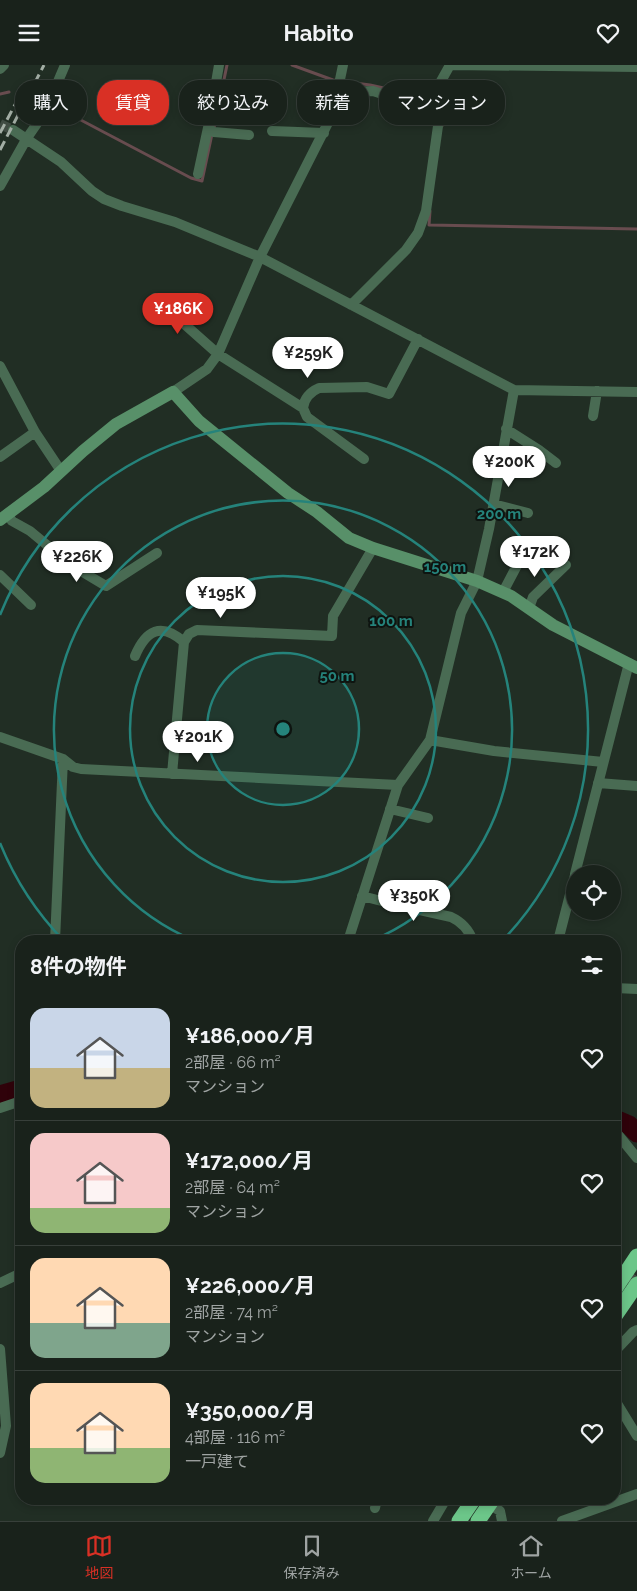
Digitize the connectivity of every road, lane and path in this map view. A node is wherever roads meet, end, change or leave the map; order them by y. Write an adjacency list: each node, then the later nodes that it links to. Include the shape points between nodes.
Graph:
1 (4, 65): 7 (street)
2 (64, 65): 19 (street, via 45,112)
3 (219, 65): 8 (street)
4 (343, 65): 9 (street)
5 (450, 65): 6 (street); 10 (street)
6 (637, 67)
7 (0, 69)
8 (216, 80)
9 (340, 80)
10 (442, 80)
11 (208, 125): 20 (street)
12 (209, 125): 18 (street, via 214,132)
13 (328, 125): 17 (street)
14 (438, 125): 24 (street, via 424,221 406,250)
15 (14, 130): 19 (street)
16 (272, 131): 17 (street)
17 (324, 133): 22 (street)
18 (249, 135)
19 (27, 138): 21 (street); 22 (street, via 104,199 175,222)
20 (198, 174)
21 (0, 186)
22 (260, 257): 24 (street); 26 (street)
23 (155, 298): 26 (street)
24 (351, 305): 25 (street)
25 (418, 339): 29 (street); 33 (street, via 389,394 367,387 319,388 306,398)
26 (218, 354): 31 (street, via 207,369); 33 (street)
27 (0, 366): 28 (street)
28 (4, 384): 36 (street)
29 (514, 390): 30 (street); 35 (street)
30 (597, 391): 32 (street); 34 (street)
31 (173, 392): 40 (street, via 116,424); 44 (street, via 199,421 288,493 349,538)
32 (637, 392)
33 (303, 408): 38 (street, via 307,417)
34 (593, 416)
35 (506, 429): 39 (street); 41 (street)
36 (35, 432): 37 (street); 40 (street)
37 (0, 457)
38 (364, 459)
39 (556, 463)
40 (61, 471): 43 (street)
41 (493, 504): 42 (street); 49 (street)
42 (528, 513)
43 (3, 517): 45 (street, via 30,531 71,565 106,586)
44 (373, 548): 49 (street); 53 (street, via 333,616 332,636 197,630)
45 (157, 553)
46 (521, 558): 50 (street)
47 (566, 565): 52 (street, via 533,597)
48 (0, 575): 51 (street)
49 (477, 581): 50 (street); 57 (street, via 461,613)
50 (503, 592): 52 (street)
51 (31, 605)
52 (529, 608): 55 (street, via 553,625)
53 (184, 642): 54 (street, via 169,632 152,632); 60 (street)
54 (135, 657)
55 (633, 665): 59 (street)
56 (0, 737): 58 (street)
57 (430, 740): 59 (street, via 494,751); 62 (street)
58 (64, 759): 60 (street, via 81,769); 69 (street)
59 (603, 762): 61 (street)
60 (172, 774): 62 (street)
61 (598, 783): 63 (street); 66 (street)
62 (398, 785): 64 (street)
63 (637, 786)
64 (390, 809): 65 (street); 67 (street)
65 (428, 818)
66 (578, 865)
67 (362, 896): 70 (street); 71 (street, via 451,917)
68 (566, 910): 72 (street)
69 (55, 935)
70 (350, 935)
71 (471, 935)
72 (560, 935)
73 (621, 988): 74 (street)
74 (637, 989)
75 (15, 1103): 76 (street)
76 (0, 1108)
77 (621, 1138): 78 (street)
78 (637, 1158)
79 (637, 1257): 81 (highway)
80 (15, 1276): 82 (street)
81 (621, 1280)
82 (0, 1283)
83 (637, 1284): 84 (highway)
84 (621, 1307)
85 (637, 1330): 86 (street)
86 (621, 1345)
87 (0, 1349): 89 (street)
88 (621, 1411): 90 (street)
89 (3, 1426): 91 (street)
90 (637, 1436)
91 (0, 1453)
92 (637, 1494): 93 (street)
93 (621, 1500)
94 (442, 1505): 99 (street)
95 (470, 1505): 100 (highway)
96 (488, 1505): 101 (highway)
97 (495, 1505): 102 (street)
98 (606, 1505): 103 (street)
99 (433, 1521)
100 (459, 1521)
101 (478, 1521)
102 (502, 1521)
103 (562, 1521)

